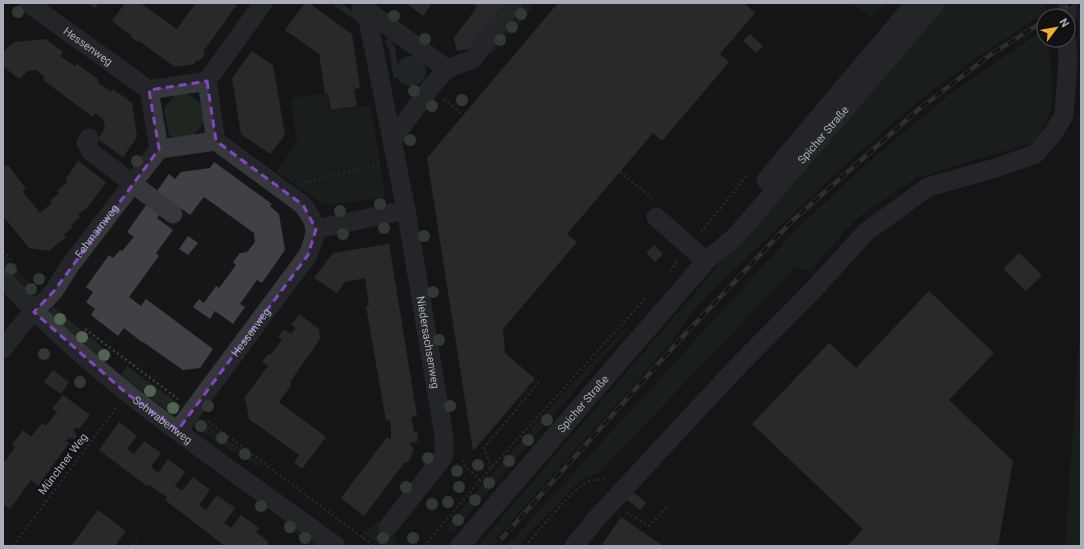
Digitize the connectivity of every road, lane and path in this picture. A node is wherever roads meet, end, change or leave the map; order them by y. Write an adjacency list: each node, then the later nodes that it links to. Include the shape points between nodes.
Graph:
1 (28, 3): 11 (street, Hessenweg)
2 (263, 3): 9 (street)
3 (514, 3): 8 (street, via 473,59)
4 (916, 3): 27 (street, Spicher Straße, via 726,228)
5 (936, 3): 27 (street, Spicher Straße, via 736,236)
6 (361, 6): 8 (street, Niedersachsenweg); 14 (street, Niedersachsenweg)
7 (1067, 48): 37 (street, via 1064,115 1052,135 1035,154 928,187 866,232)
8 (447, 69): 10 (street)
9 (207, 81): 11 (street); 15 (street)
10 (430, 88): 12 (path); 14 (street)
11 (149, 90): 16 (street)
12 (463, 116)
13 (89, 138): 20 (street, via 86,143 91,152)
14 (392, 140): 17 (street, Niedersachsenweg)
15 (216, 142): 16 (street); 21 (street)
16 (160, 149): 20 (street, Fehmarnweg)
17 (397, 160): 21 (path); 23 (street, Niedersachsenweg)
18 (620, 172): 22 (path)
19 (749, 172): 26 (path)
20 (133, 183): 24 (street); 31 (street, Fehmarnweg, via 69,267 54,291)
21 (280, 188): 25 (street, via 303,206 312,217)
22 (656, 209): 26 (street)
23 (406, 210): 25 (street); 40 (street, Niedersachsenweg, via 444,436 444,456)
24 (173, 214)
25 (316, 229): 35 (street, Hessenweg, via 308,255)
26 (689, 247): 27 (street); 28 (path)
27 (706, 261): 46 (street, Spicher Straße)
28 (665, 276)
29 (3, 278): 31 (street, Schwabenweg)
30 (650, 294): 36 (path)
31 (34, 312): 32 (street, Fehmarnweg); 34 (street, Schwabenweg)
32 (3, 349)
33 (539, 382): 36 (path, via 484,448)
34 (126, 393): 35 (street, Schwabenweg); 42 (path, Münchner Weg)
35 (178, 430): 44 (street, Schwabenweg)
36 (491, 468): 45 (path)
37 (626, 488): 38 (street); 47 (path, via 597,478 586,482)
38 (612, 502): 39 (path, via 649,526); 48 (street)
39 (667, 508)
40 (388, 527)
41 (137, 540): 43 (path)
42 (13, 546)
43 (133, 546)
44 (336, 546)
45 (424, 546)
46 (460, 546)
47 (524, 546)
48 (574, 546)

